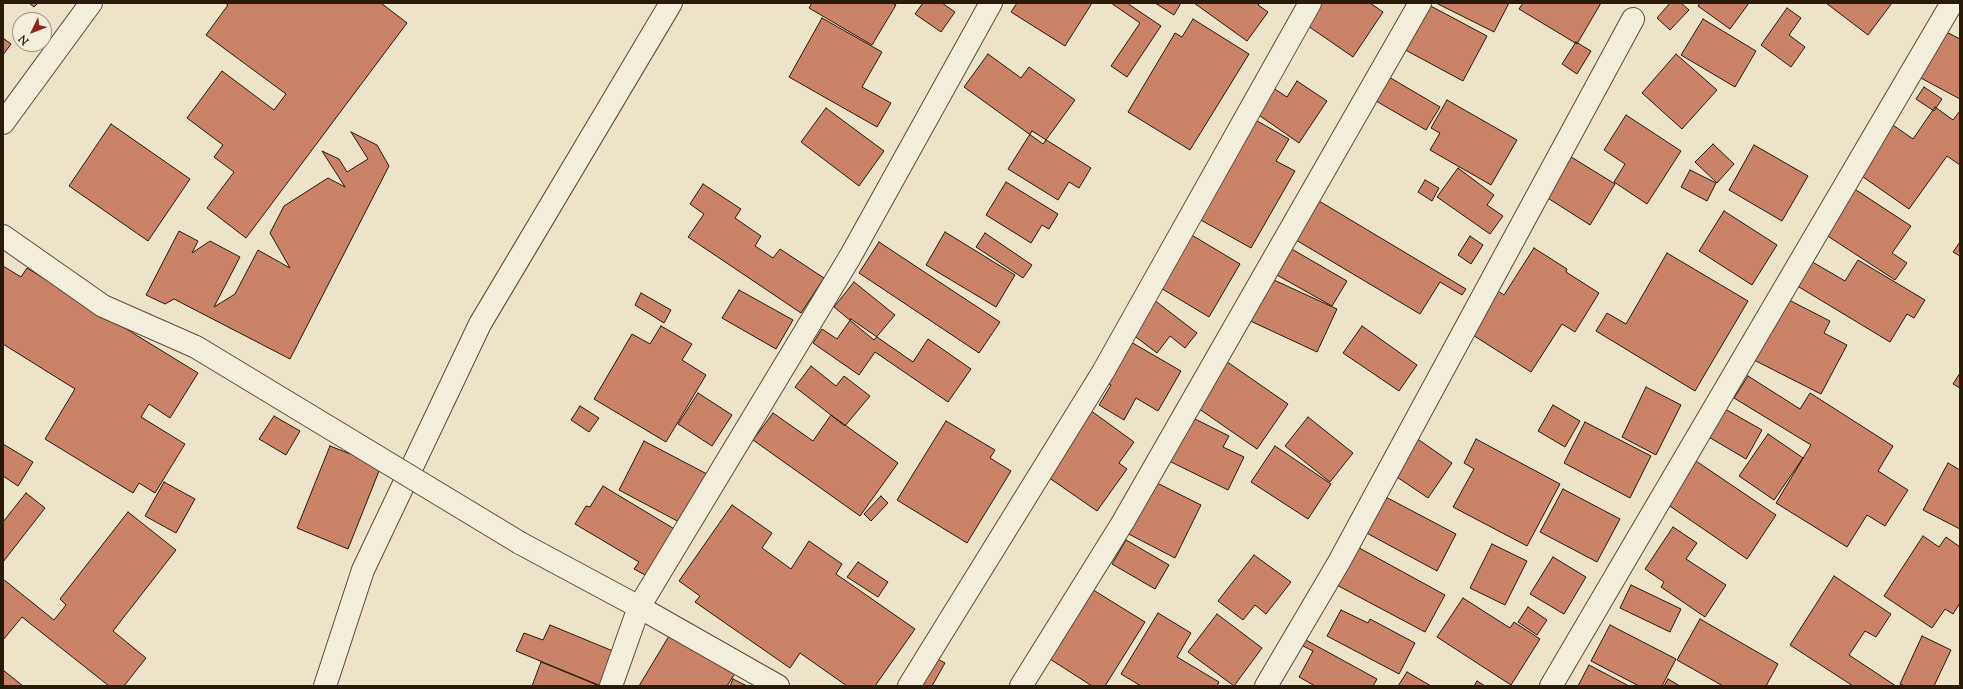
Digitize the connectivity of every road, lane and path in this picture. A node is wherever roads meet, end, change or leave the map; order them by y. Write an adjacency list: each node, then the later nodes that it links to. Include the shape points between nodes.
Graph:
1 (91, 3): 8 (street)
2 (671, 3): 11 (street, via 480,324 363,570)
3 (991, 3): 10 (street, via 850,257)
4 (1310, 3): 14 (street, via 1103,372)
5 (1420, 3): 15 (street, via 1123,522)
6 (1952, 3): 17 (street)
7 (1633, 19): 16 (street, via 1343,556)
8 (3, 123)
9 (3, 236): 10 (street, bridge, via 103,306 196,347 520,543)
10 (639, 607): 12 (street); 13 (street)
11 (326, 686)
12 (611, 686)
13 (778, 686)
14 (909, 686)
15 (1021, 686)
16 (1266, 686)
17 (1551, 686)

